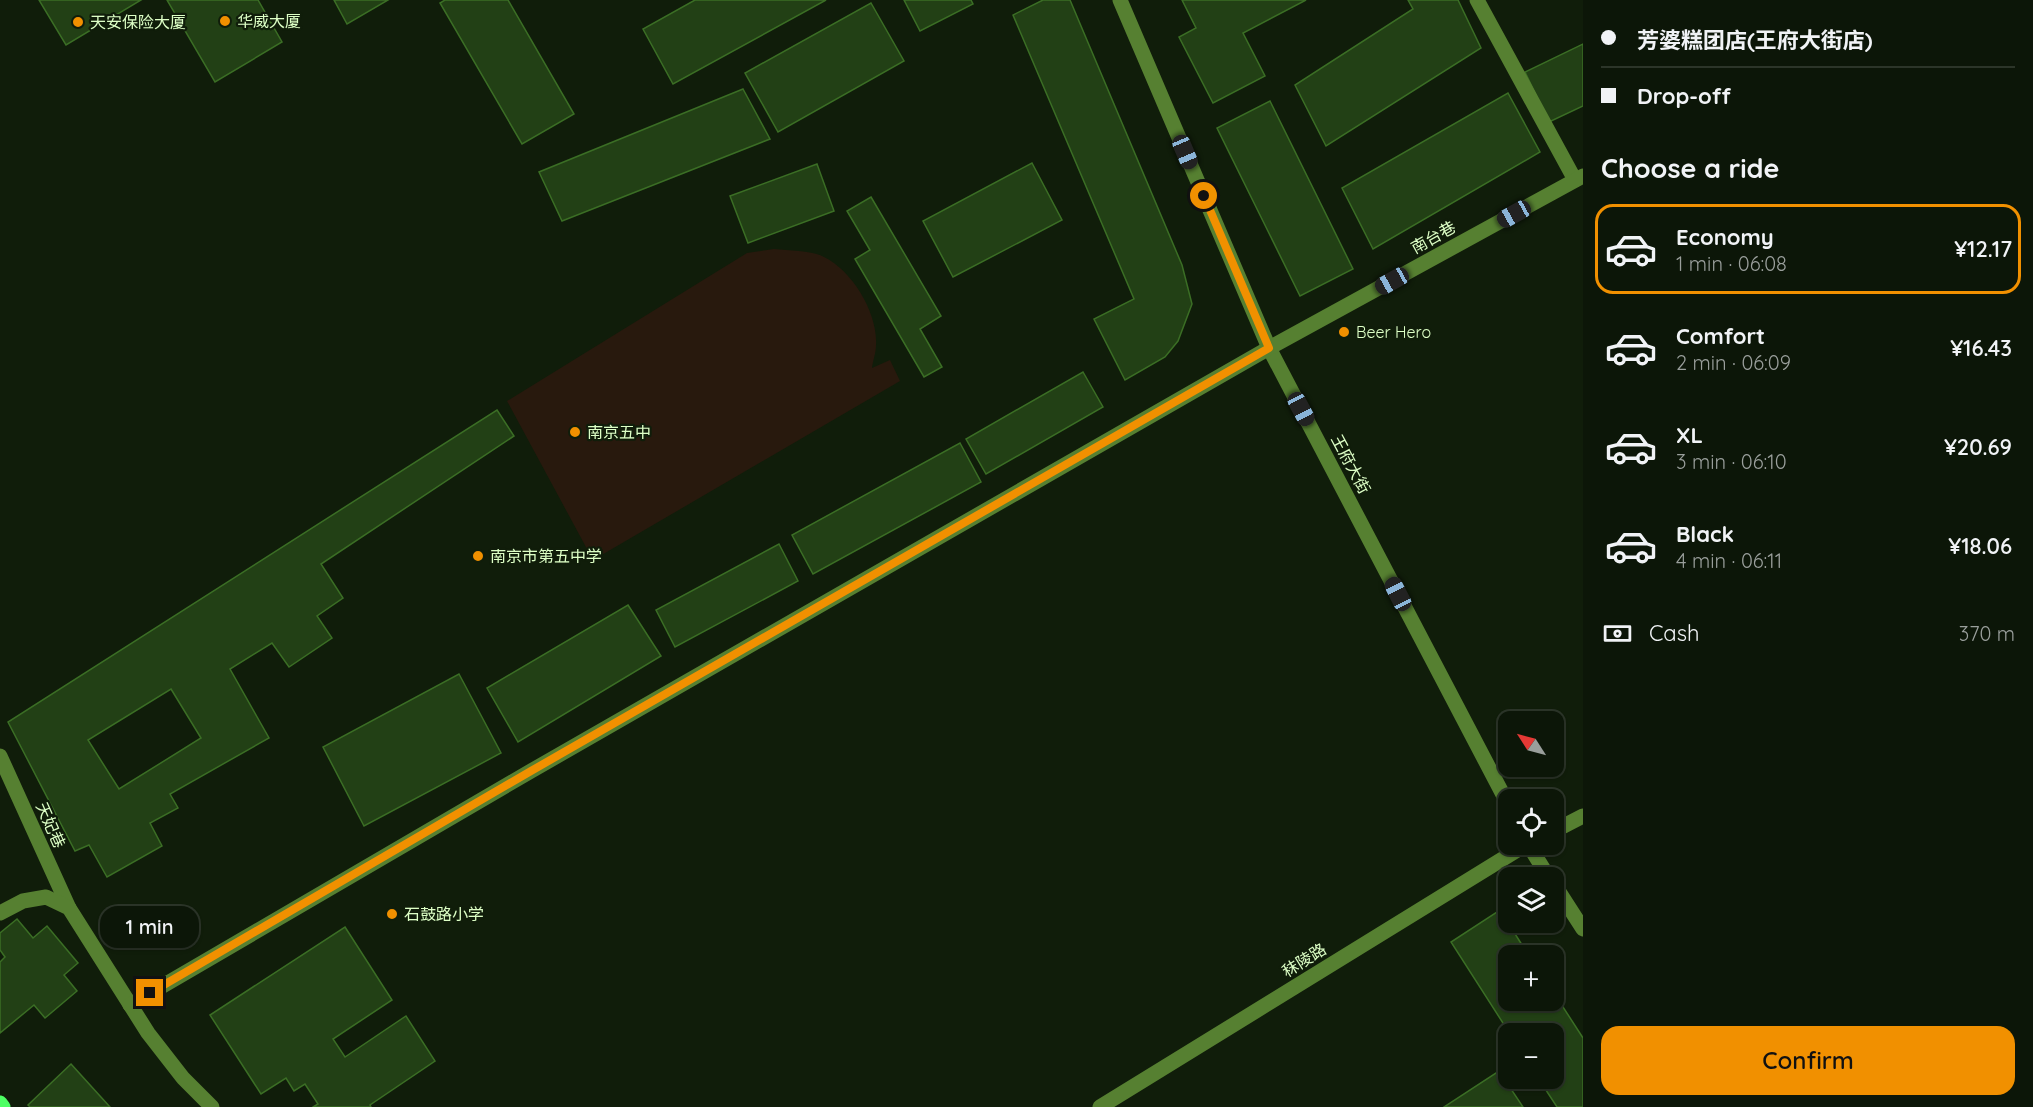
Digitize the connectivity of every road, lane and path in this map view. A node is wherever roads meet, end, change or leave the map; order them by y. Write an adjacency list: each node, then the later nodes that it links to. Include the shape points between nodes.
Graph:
1 (1120, 0): 4 (street, 王府大街)
2 (1477, 0): 3 (street)
3 (1579, 178): 4 (street, 南台巷)
4 (1269, 348): 6 (street, 王府大街); 14 (street, 南台巷)
5 (0, 756): 11 (street, 天妃巷)
6 (1500, 789)
7 (1583, 816): 8 (street)
8 (1564, 826)
9 (1510, 855): 18 (street, 秣陵路)
10 (1564, 900): 13 (street)
11 (69, 908): 12 (street, via 46,897 22,902); 14 (street, 天妃巷)
12 (0, 913)
13 (1583, 929)
14 (130, 1005): 17 (street, 天妃巷, via 183,1078)
15 (0, 1103): 16 (main road)
16 (3, 1107)
17 (212, 1107)
18 (1100, 1107)

